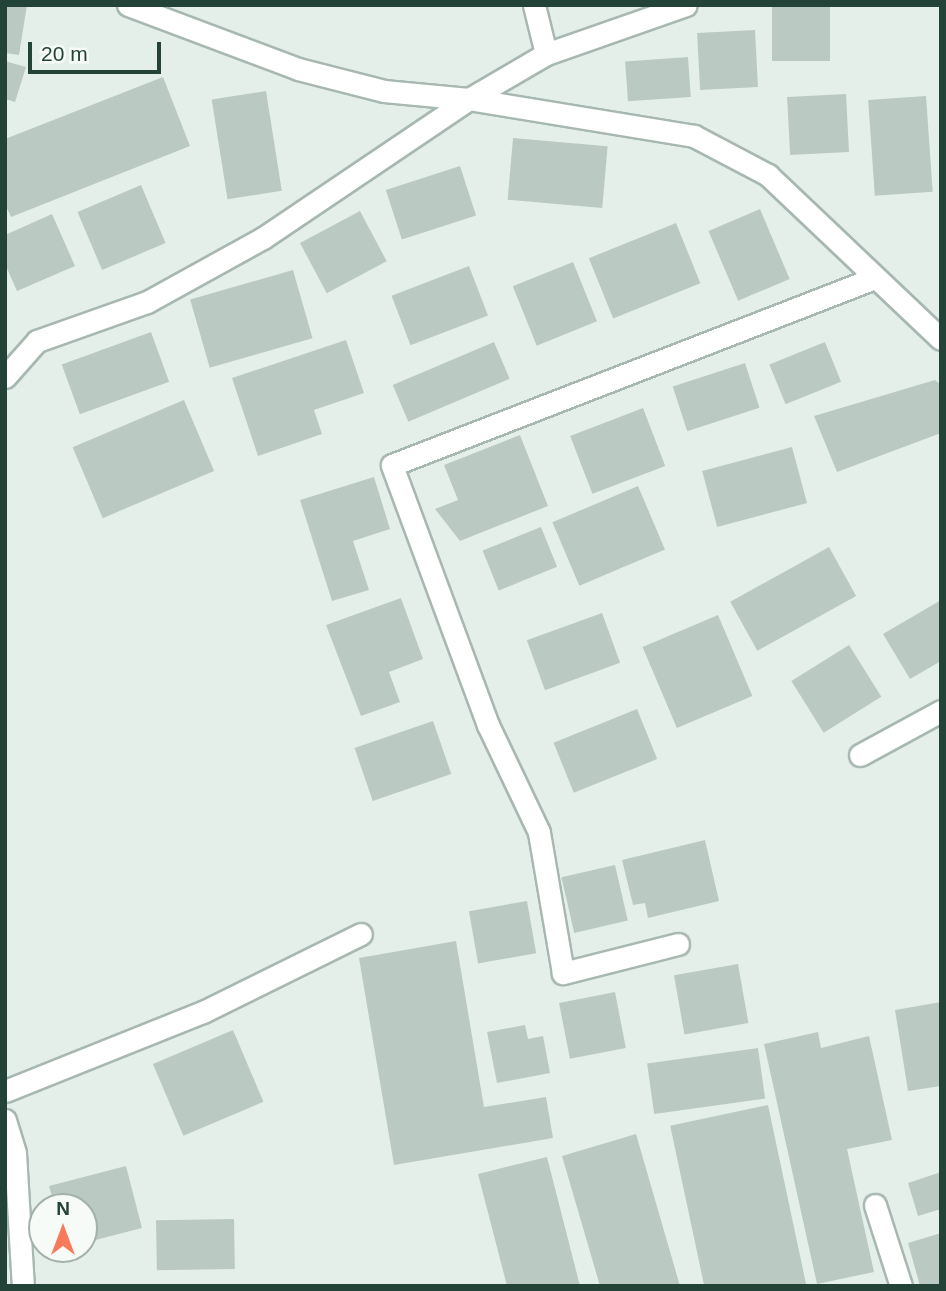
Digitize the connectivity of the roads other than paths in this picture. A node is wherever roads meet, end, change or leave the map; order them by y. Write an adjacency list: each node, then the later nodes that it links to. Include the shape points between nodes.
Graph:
1 (128, 5): 5 (street, via 298,69 384,92)
2 (534, 5): 4 (street)
3 (686, 5): 4 (street)
4 (546, 54): 5 (street)
5 (469, 99): 6 (street, via 694,136 768,175); 8 (street, via 262,238 147,302 37,341)
6 (872, 279): 7 (street); 12 (street, via 392,465 488,725 538,832 563,973)
7 (941, 340)
8 (5, 377)
9 (941, 711): 10 (street)
10 (860, 755)
11 (361, 934): 13 (street, via 203,1012)
12 (678, 944)
13 (5, 1091)
14 (5, 1120): 16 (street, via 15,1153)
15 (875, 1205): 17 (street)
16 (23, 1286)
17 (901, 1286)

